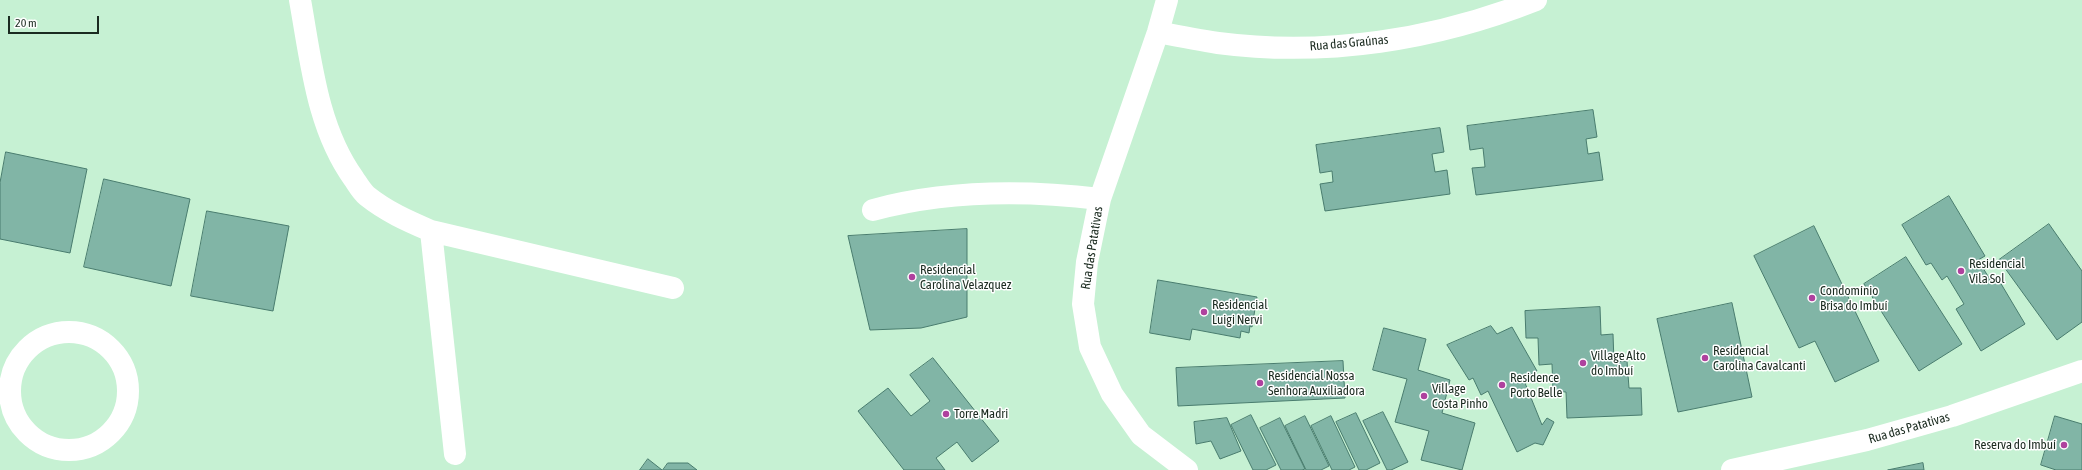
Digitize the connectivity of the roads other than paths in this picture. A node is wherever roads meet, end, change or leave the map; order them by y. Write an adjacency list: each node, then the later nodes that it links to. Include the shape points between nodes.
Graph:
1 (300, 0): 7 (street, via 317,90 327,126 342,163 366,195 393,215)
2 (1167, 0): 4 (street, Rua das Patativas)
3 (1536, 0): 4 (street, Rua das Graúnas, via 1495,16 1425,35 1326,48 1218,43)
4 (1158, 32): 5 (street, Rua das Patativas)
5 (1100, 199): 6 (street, via 1035,193 983,194 928,198); 12 (street, Rua das Patativas, via 1087,262 1083,304 1090,347 1112,394 1141,435)
6 (873, 210)
7 (431, 231): 8 (street); 11 (street)
8 (673, 288)
9 (2082, 371): 13 (street, Rua das Patativas, via 1952,416 1867,440)
10 (5, 393): 10 (street, via 23,427 36,440 70,451 88,448 104,440 120,422 129,394 126,375 118,358 105,344 88,335 69,332 50,335 33,344 20,358)
11 (455, 454)
12 (1187, 470)
13 (1732, 470)

